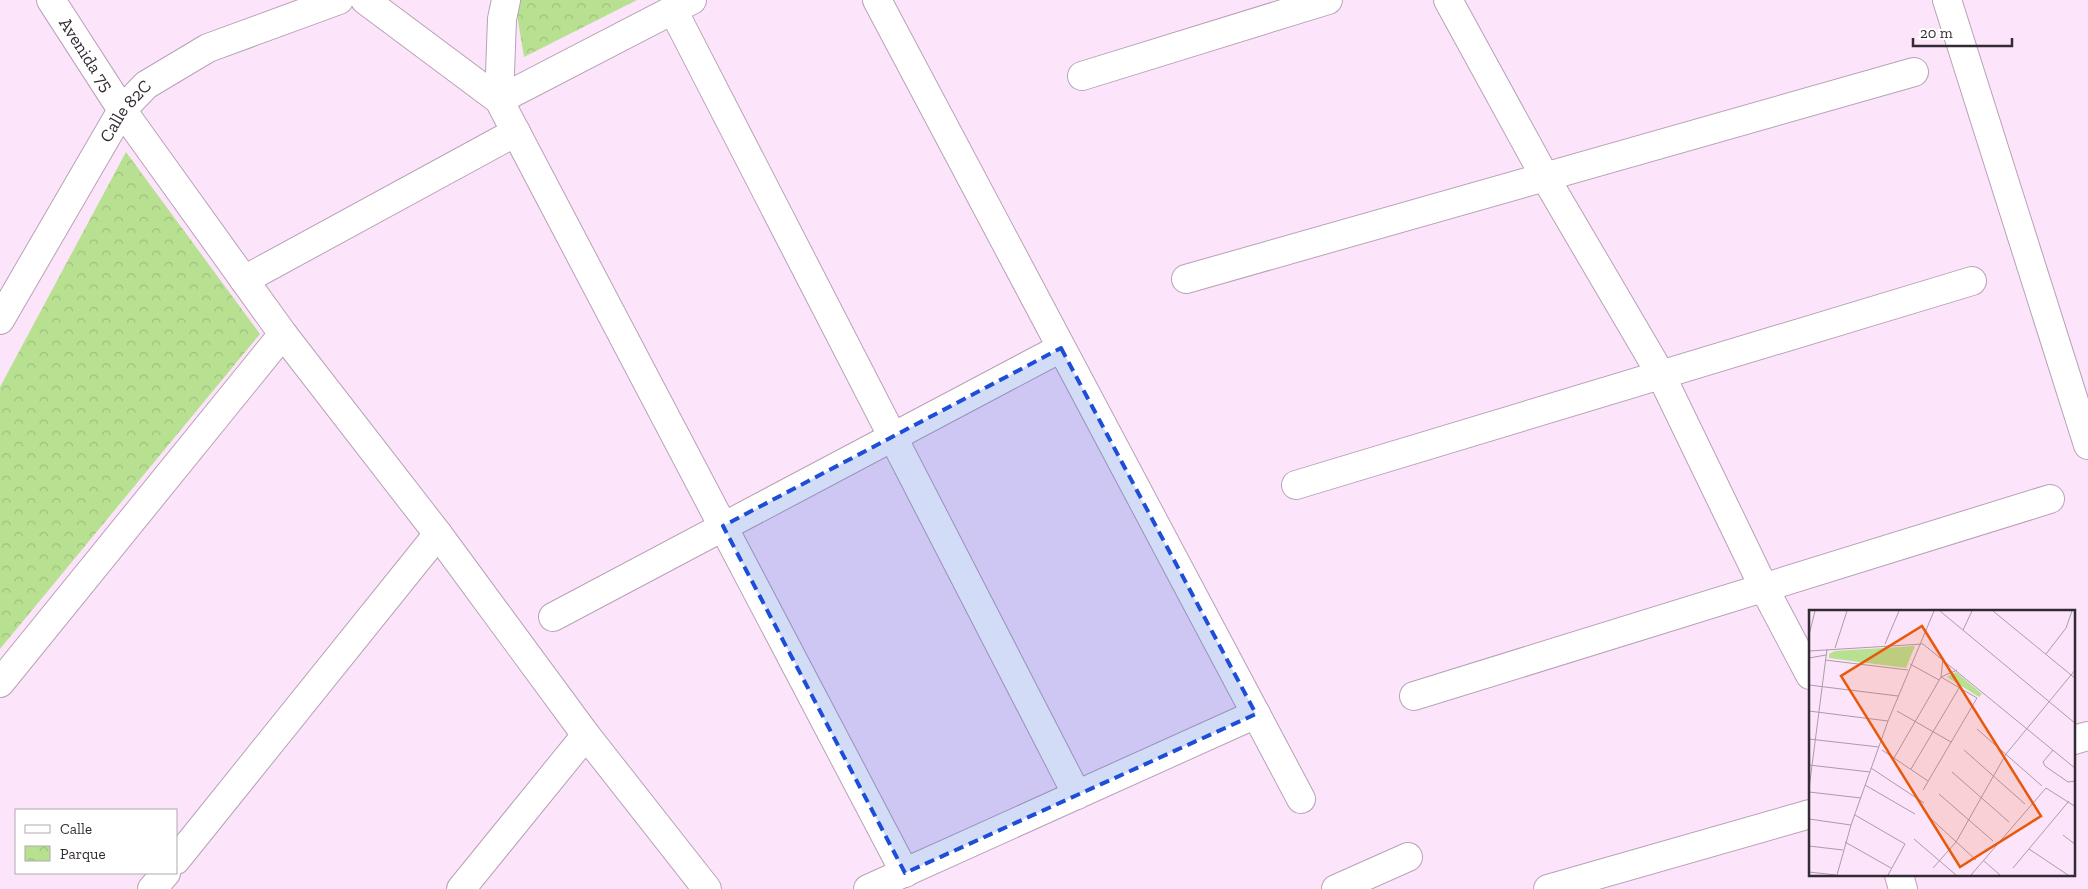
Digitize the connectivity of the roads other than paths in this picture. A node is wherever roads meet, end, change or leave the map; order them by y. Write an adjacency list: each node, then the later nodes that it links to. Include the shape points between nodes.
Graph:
1 (51, 0): 13 (street, Avenida 75)
2 (339, 0): 13 (street, Calle 82C, via 208,48 146,84)
3 (365, 0): 12 (street)
4 (506, 0): 12 (street, via 502,19)
5 (877, 0): 21 (street)
6 (1328, 0): 11 (street)
7 (1448, 0): 15 (street)
8 (1947, 0): 24 (street)
9 (682, 5): 12 (street); 23 (street)
10 (1914, 72): 15 (street)
11 (1082, 76)
12 (499, 100): 14 (street)
13 (122, 110): 17 (street, Avenida 75); 19 (street, Calle 82C)
14 (516, 132): 17 (street); 27 (street)
15 (1545, 177): 16 (street); 22 (street)
16 (1186, 279)
17 (244, 280): 20 (street, Avenida 75)
18 (1972, 281): 22 (street)
19 (0, 320)
20 (283, 334): 28 (street, Avenida 75); 32 (street)
21 (1061, 348): 23 (street); 34 (street)
22 (1660, 373): 25 (street); 29 (street)
23 (894, 436): 27 (street); 36 (street)
24 (2088, 445)
25 (1296, 485)
26 (2050, 500): 29 (street)
27 (723, 526): 30 (street); 41 (street)
28 (438, 534): 35 (street, Avenida 75); 40 (street)
29 (1763, 586): 31 (street); 33 (street)
30 (553, 617)
31 (1809, 673)
32 (0, 683)
33 (1414, 696)
34 (1256, 714): 36 (street); 37 (street)
35 (586, 735): 45 (street); 46 (street, Avenida 75)
36 (1077, 795): 41 (street)
37 (1301, 799)
38 (1809, 814): 49 (street)
39 (1408, 857): 48 (street)
40 (178, 858)
41 (905, 873): 47 (street)
42 (165, 874): 44 (street)
43 (1899, 876): 50 (street)
44 (152, 889)
45 (461, 889)
46 (707, 889)
47 (868, 889)
48 (1336, 889)
49 (1548, 889)
50 (1903, 889)

